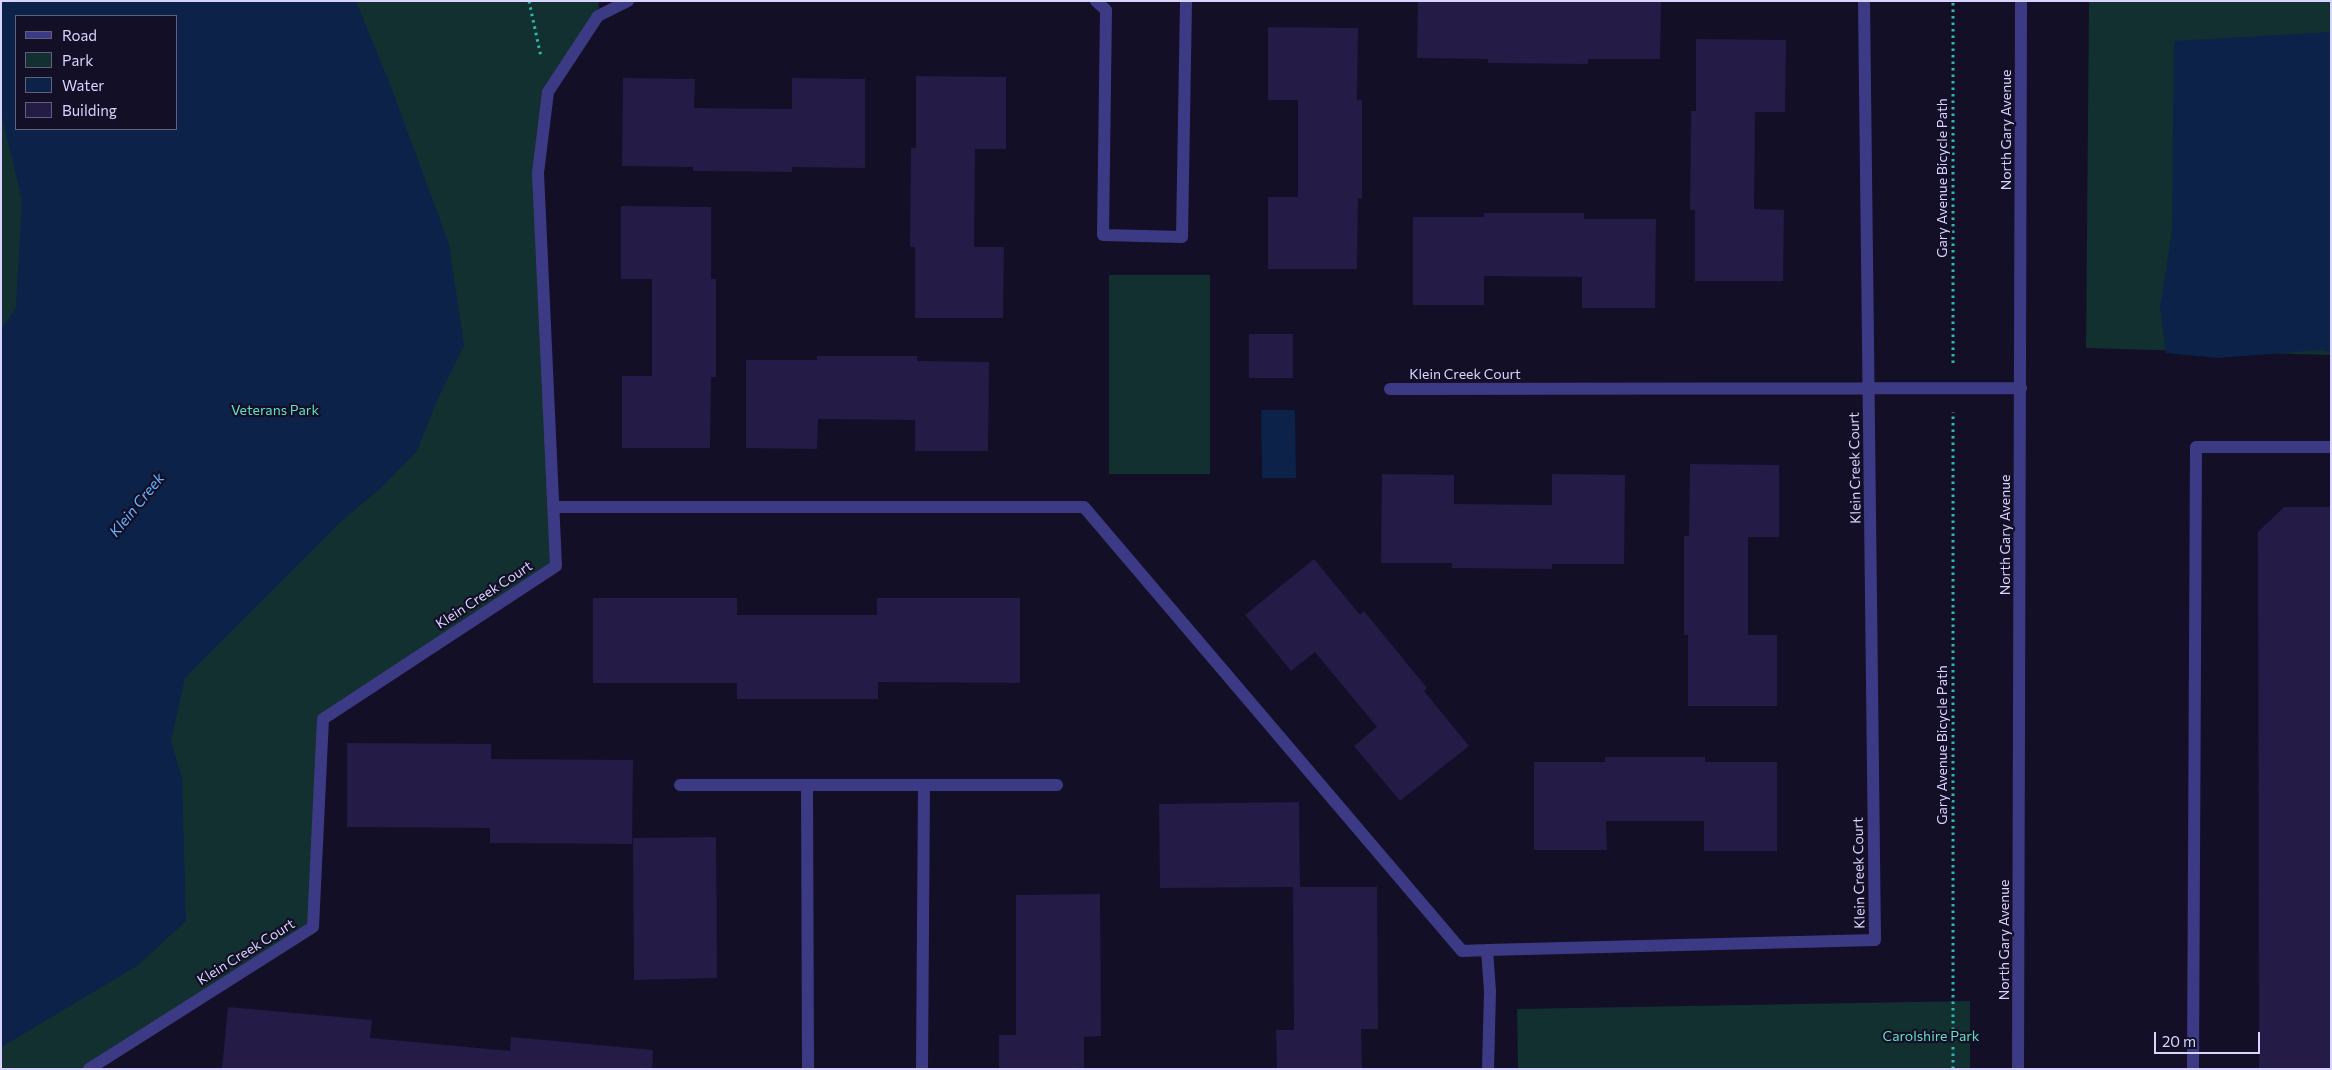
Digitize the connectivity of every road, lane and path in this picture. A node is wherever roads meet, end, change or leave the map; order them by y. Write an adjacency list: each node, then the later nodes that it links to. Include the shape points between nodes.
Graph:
1 (529, 1): 8 (path)
2 (628, 1): 8 (street, Klein Creek Court, via 598,16)
3 (1096, 1): 4 (street, via 1106,10 1103,235 1182,237)
4 (1186, 1)
5 (1864, 1): 10 (street, Klein Creek Court)
6 (1954, 1): 9 (path, Gary Avenue Bicycle Path)
7 (2021, 1): 11 (street, North Gary Avenue)
8 (548, 92): 15 (street, Klein Creek Court, via 538,173)
9 (1953, 356)
10 (1869, 388): 11 (street, Klein Creek Court); 12 (street, Klein Creek Court); 20 (street, Klein Creek Court, via 1875,940)
11 (2021, 388): 26 (street, North Gary Avenue)
12 (1390, 389)
13 (1953, 420): 25 (path, Gary Avenue Bicycle Path)
14 (2331, 447): 27 (street, via 2196,447)
15 (553, 507): 20 (street, via 1084,507 1462,951); 21 (street, Klein Creek Court, via 556,566 323,719 313,927)
16 (680, 785): 17 (street)
17 (807, 785): 18 (street); 22 (street)
18 (924, 785): 19 (street); 23 (street)
19 (1057, 785)
20 (1487, 950): 24 (street, via 1490,991)
21 (89, 1069)
22 (808, 1069)
23 (922, 1069)
24 (1488, 1069)
25 (1953, 1069)
26 (2018, 1069)
27 (2193, 1069)

